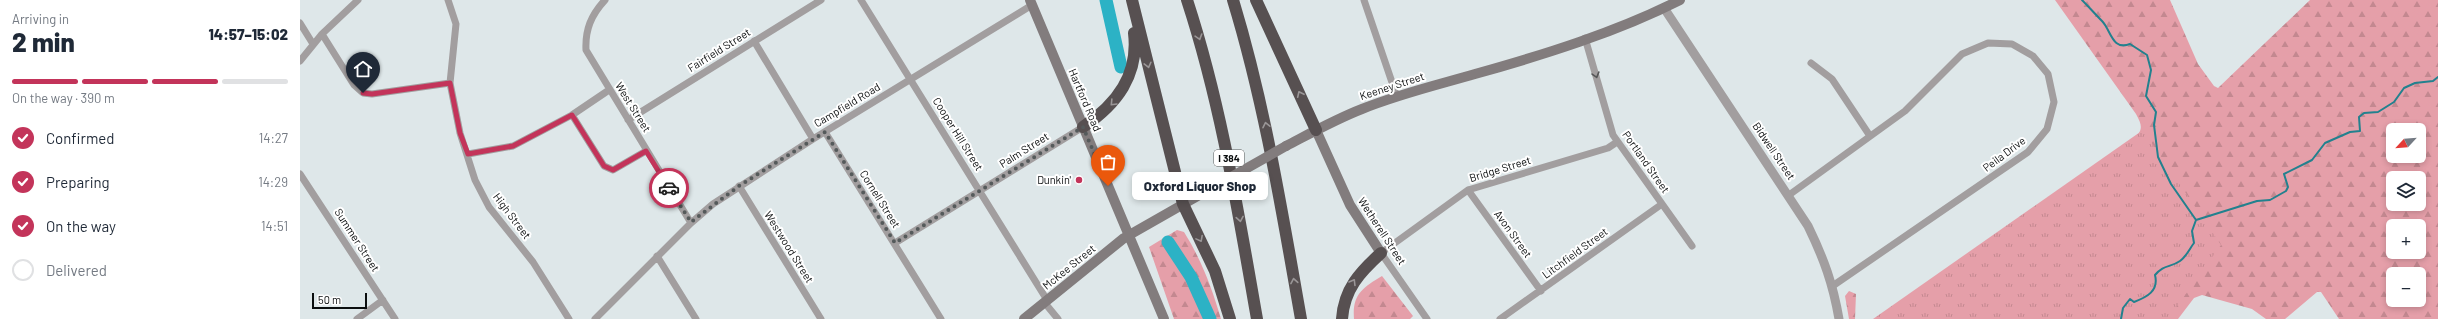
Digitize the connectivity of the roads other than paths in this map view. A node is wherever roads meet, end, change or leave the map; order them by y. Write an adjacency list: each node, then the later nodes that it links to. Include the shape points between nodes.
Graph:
1 (358, 0): 15 (street)
2 (448, 0): 22 (street, High Street, via 456,24)
3 (605, 0): 23 (street, West Street, via 590,22 586,50)
4 (821, 0): 17 (street, Fairfield Street)
5 (862, 0): 21 (street, Cooper Hill Street)
6 (1131, 0): 27 (highway, one-way to 27, via 1135,44 1130,73 1114,102); 40 (highway, one-way to 40)
7 (1187, 0): 63 (highway, I 384, one-way to 63, via 1223,129)
8 (1233, 0): 64 (highway, one-way to 8, via 1264,116)
9 (1256, 0): 28 (highway, one-way to 9)
10 (1364, 0): 24 (street)
11 (1680, 0): 13 (main road, Keeney Street)
12 (1031, 2): 21 (street, Campfield Road); 27 (main road, Hartford Road)
13 (1664, 8): 16 (main road, Keeney Street); 39 (street, Bidwell Street)
14 (300, 23): 18 (street)
15 (322, 34): 18 (street); 22 (street, via 354,84 363,93 372,94)
16 (1585, 38): 24 (main road, Keeney Street); 32 (street, Portland Street, one-way to 32)
17 (754, 41): 26 (street, Fairfield Street); 31 (street)
18 (313, 44): 19 (street)
19 (300, 61)
20 (1811, 63): 30 (street, via 1832,79)
21 (910, 79): 29 (street, Campfield Road); 37 (street, Cooper Hill Street)
22 (450, 83): 34 (street, High Street, via 460,133)
23 (609, 90): 25 (street); 26 (street, West Street)
24 (1397, 97): 28 (main road, Keeney Street, via 1351,113)
25 (572, 115): 33 (street, via 604,166 613,170); 34 (street, via 513,146)
26 (628, 120): 33 (street, West Street)
27 (1083, 127): 37 (street, Palm Street); 43 (main road, Hartford Road)
28 (1316, 130): 40 (main road, Keeney Street, bridge); 46 (main road, Wetherell Street, via 1350,205)
29 (825, 132): 31 (street, Campfield Road); 44 (street, Cornell Street)
30 (1870, 136): 39 (street, Peila Drive); 48 (street, Peila Drive, via 1905,111 1962,54 1988,43 2012,44 2033,56 2048,74 2054,102 2047,129 2028,152)
31 (813, 139): 36 (street, Campfield Road)
32 (1617, 142): 38 (street, Bridge Street, via 1608,148); 41 (street, Portland Street)
33 (646, 151): 42 (street, West Street)
34 (468, 154): 54 (street, High Street, via 475,180 489,207 533,262)
35 (300, 174): 50 (street, Summer Street)
36 (739, 186): 42 (street, Campfield Road); 57 (street, Westwood Street)
37 (980, 190): 44 (street, Palm Street); 51 (street, Cooper Hill Street)
38 (1468, 190): 46 (street, Bridge Street); 49 (street, Avon Street)
39 (1789, 195): 48 (street, Bidwell Street, via 1812,233)
40 (1183, 204): 43 (main road, Keeney Street); 62 (highway, one-way to 62, via 1211,262)
41 (1662, 204): 45 (street, Portland Street); 49 (street, Litchfield Street)
42 (691, 222): 47 (street, Campfield Road)
43 (1129, 235): 51 (main road, McKee Street); 61 (main road, Hartford Road)
44 (895, 243): 58 (street, Cornell Street)
45 (1692, 246)
46 (1381, 253): 65 (highway, one-way to 46, via 1346,298 1354,281); 66 (street, Wetherell Street)
47 (657, 256): 55 (street, Campfield Road); 56 (street)
48 (1834, 285): 68 (street, Bidwell Street)
49 (1541, 291): 67 (street, Litchfield Street)
50 (383, 300): 52 (street); 53 (street, Summer Street)
51 (1046, 301): 59 (main road, McKee Street); 60 (street, Cooper Hill Street)
52 (357, 319)
53 (395, 319)
54 (569, 319)
55 (595, 319)
56 (696, 319)
57 (821, 319)
58 (941, 319)
59 (1024, 319)
60 (1058, 319)
61 (1164, 319)
62 (1230, 319)
63 (1257, 319)
64 (1301, 319)
65 (1342, 319)
66 (1427, 319)
67 (1500, 319)
68 (1840, 319)

